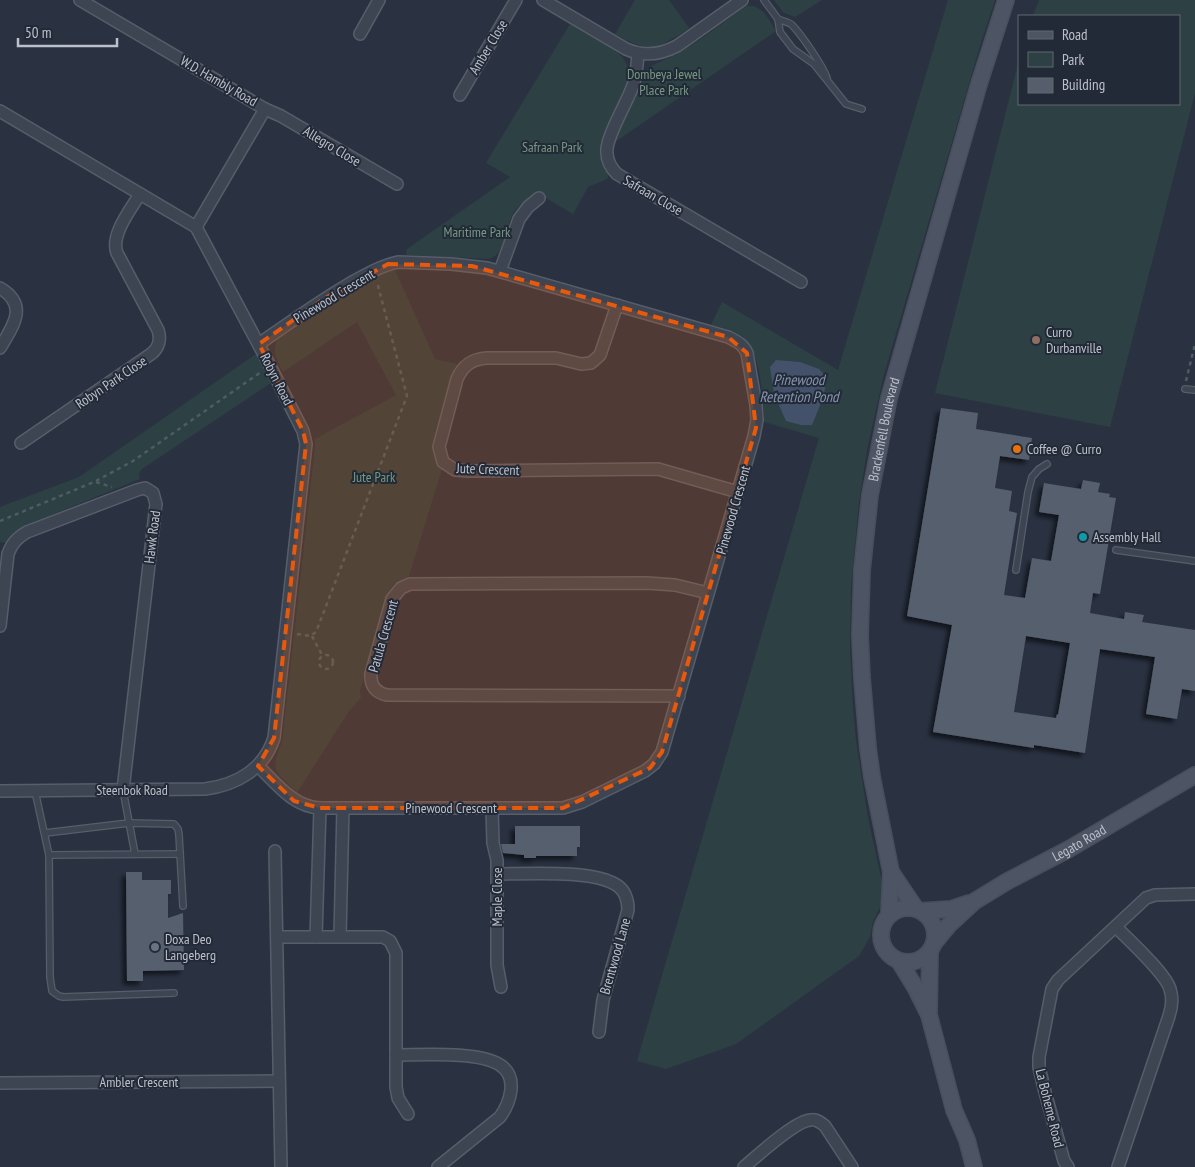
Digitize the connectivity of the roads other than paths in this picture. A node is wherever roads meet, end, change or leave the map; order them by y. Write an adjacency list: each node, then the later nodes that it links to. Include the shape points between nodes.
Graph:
1 (80, 0): 13 (street, W.D. Hambly Road)
2 (379, 0): 9 (street)
3 (516, 0): 12 (street, Amber Close)
4 (543, 0): 10 (street, via 626,50)
5 (742, 0): 10 (street, via 669,50)
6 (764, 0): 8 (lane)
7 (1006, 0): 54 (street, Brackenfell Boulevard, via 889,398 870,495 862,570 862,678 872,778)
8 (778, 19): 11 (lane, via 791,24); 11 (lane, via 780,32 793,49 814,64)
9 (360, 34)
10 (638, 53): 21 (street, Safraan Close, via 633,86 608,145 610,166 617,174)
11 (828, 80): 14 (lane, via 846,104)
12 (460, 95)
13 (265, 109): 16 (street, Allegro Close); 19 (street, W.D. Hambly Road)
14 (862, 109)
15 (0, 111): 17 (street)
16 (397, 184)
17 (140, 194): 19 (street); 28 (street, Robyn Park Close, via 114,245 158,330 158,346)
18 (539, 198): 20 (street, via 519,219)
19 (196, 227): 24 (street, Robyn Road)
20 (500, 272): 23 (street, Pinewood Crescent); 24 (street, Pinewood Crescent, via 472,266 388,264 322,300)
21 (801, 282)
22 (0, 288): 25 (street, via 13,298 17,312)
23 (617, 305): 30 (street, Pinewood Crescent, via 728,337 744,347 749,360 757,420); 30 (street, Jute Crescent, via 600,355 591,363 556,358 496,358 476,359 467,364 457,379 439,447 443,462 455,470 469,471 658,469)
24 (259, 344): 38 (street, Robyn Road, via 303,431 306,444 274,738)
25 (0, 348)
26 (1185, 389): 27 (lane)
27 (1195, 390)
28 (21, 443)
29 (1047, 464): 33 (lane, via 1032,477)
30 (738, 492): 34 (street, Pinewood Crescent)
31 (1116, 550): 32 (lane)
32 (1195, 560)
33 (1016, 570)
34 (708, 593): 37 (street, Pinewood Crescent); 37 (street, Patula Crescent, via 675,585 647,583 410,584 401,588 392,599 371,674 375,690 387,695)
35 (0, 622): 36 (street, Hawk Road); 43 (street, Hawk Road, via 8,554 19,537 137,490 144,488 154,493 156,504)
36 (0, 626)
37 (678, 696): 47 (street, Pinewood Crescent, via 662,752 645,771 569,808)
38 (258, 766): 43 (street, Steenbok Road, via 236,782 217,788); 45 (street, Pinewood Crescent, via 294,801)
39 (1195, 774): 41 (street, Legato Road)
40 (1195, 780): 41 (street, Legato Road)
41 (1180, 785): 57 (street, Legato Road)
42 (35, 790): 43 (street, Steenbok Road); 44 (street, Steenbok Road); 49 (lane)
43 (123, 790): 48 (lane)
44 (0, 791)
45 (320, 808): 46 (street, Pinewood Crescent); 64 (street)
46 (343, 808): 47 (street, Pinewood Crescent); 62 (street)
47 (492, 808): 55 (street, Maple Close)
48 (129, 823): 49 (lane); 51 (lane); 52 (lane, via 174,824 178,829)
49 (45, 832): 53 (lane)
50 (275, 850): 63 (street)
51 (135, 854): 52 (lane); 53 (lane)
52 (180, 854): 58 (lane)
53 (50, 855): 68 (lane, via 52,991 63,997)
54 (891, 872): 59 (street, Brackenfell Boulevard); 60 (street, Brackenfell Boulevard)
55 (497, 874): 67 (street, Maple Close, via 497,965); 70 (street, Brentwood Lane, via 585,875 617,885 626,894 628,910 602,1000)
56 (1195, 894): 61 (street, La Boheme Road, via 1146,898)
57 (975, 901): 59 (street, Legato Road, via 951,909); 65 (street, Legato Road, via 949,925)
58 (182, 906)
59 (919, 910): 60 (street, via 904,908); 65 (street, via 933,925)
60 (889, 916): 66 (street, via 880,931 880,940 889,956)
61 (1116, 927): 82 (street, La Boheme Road, via 1058,980 1052,989 1044,1025 1039,1067); 83 (street, via 1166,980 1172,997 1169,1016)
62 (340, 936): 64 (street); 71 (street, via 382,936 394,946)
63 (276, 937): 64 (street); 72 (street)
64 (316, 937)
65 (932, 947): 66 (street, via 915,962); 69 (street)
66 (899, 961): 69 (street)
67 (502, 987)
68 (174, 993)
69 (929, 1015): 74 (street)
70 (599, 1032)
71 (396, 1054): 75 (street, via 396,1088); 77 (street, via 476,1057 501,1065 511,1081 509,1099 500,1117)
72 (279, 1081): 73 (street, Ambler Crescent); 76 (street)
73 (0, 1083)
74 (954, 1110): 80 (street); 81 (street)
75 (408, 1114)
76 (280, 1167)
77 (438, 1167)
78 (744, 1167): 79 (street, via 798,1124 812,1120 824,1126)
79 (852, 1167)
80 (964, 1167)
81 (974, 1167)
82 (1068, 1167)
83 (1118, 1167)

